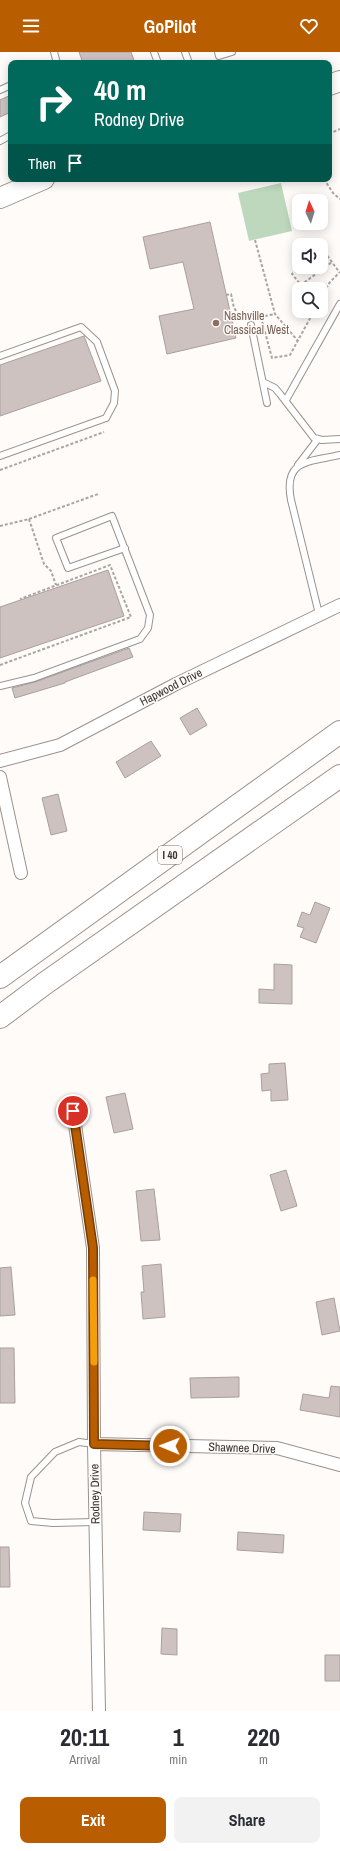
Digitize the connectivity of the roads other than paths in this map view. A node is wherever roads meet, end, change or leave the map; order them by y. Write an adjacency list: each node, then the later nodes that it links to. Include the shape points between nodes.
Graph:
1 (218, 52): 2 (lane, via 219,56)
2 (232, 52)
3 (37, 182): 4 (main road)
4 (0, 198)
5 (340, 304): 9 (lane)
6 (251, 324): 8 (lane)
7 (0, 356): 14 (lane, via 81,327 97,342 115,391 114,403 106,418)
8 (263, 382): 9 (lane, via 275,388); 10 (lane)
9 (286, 400): 11 (lane, via 310,435)
10 (267, 403)
11 (318, 439): 12 (lane); 15 (lane)
12 (340, 439)
13 (340, 455): 15 (lane)
14 (0, 456)
15 (296, 467): 18 (lane, via 290,476 289,489)
16 (124, 548): 16 (lane, via 112,516 56,538 68,568); 19 (lane, via 150,615 148,628 140,639 34,678)
17 (340, 605): 18 (street, Hapwood Drive)
18 (319, 614): 21 (street, Hapwood Drive, via 176,684 60,745)
19 (0, 686)
20 (340, 732): 25 (highway, I 40)
21 (0, 761)
22 (340, 776): 26 (highway)
23 (0, 777): 24 (street)
24 (21, 873)
25 (0, 978)
26 (0, 1017)
27 (73, 1111): 28 (street, Rodney Drive, via 93,1248)
28 (94, 1444): 29 (street, Shawnee Drive, via 277,1448); 30 (street, Rodney Drive); 30 (lane, via 79,1442 55,1452 31,1477 25,1503 31,1521)
29 (340, 1465)
30 (95, 1522): 31 (street, Rodney Drive)
31 (99, 1711)

